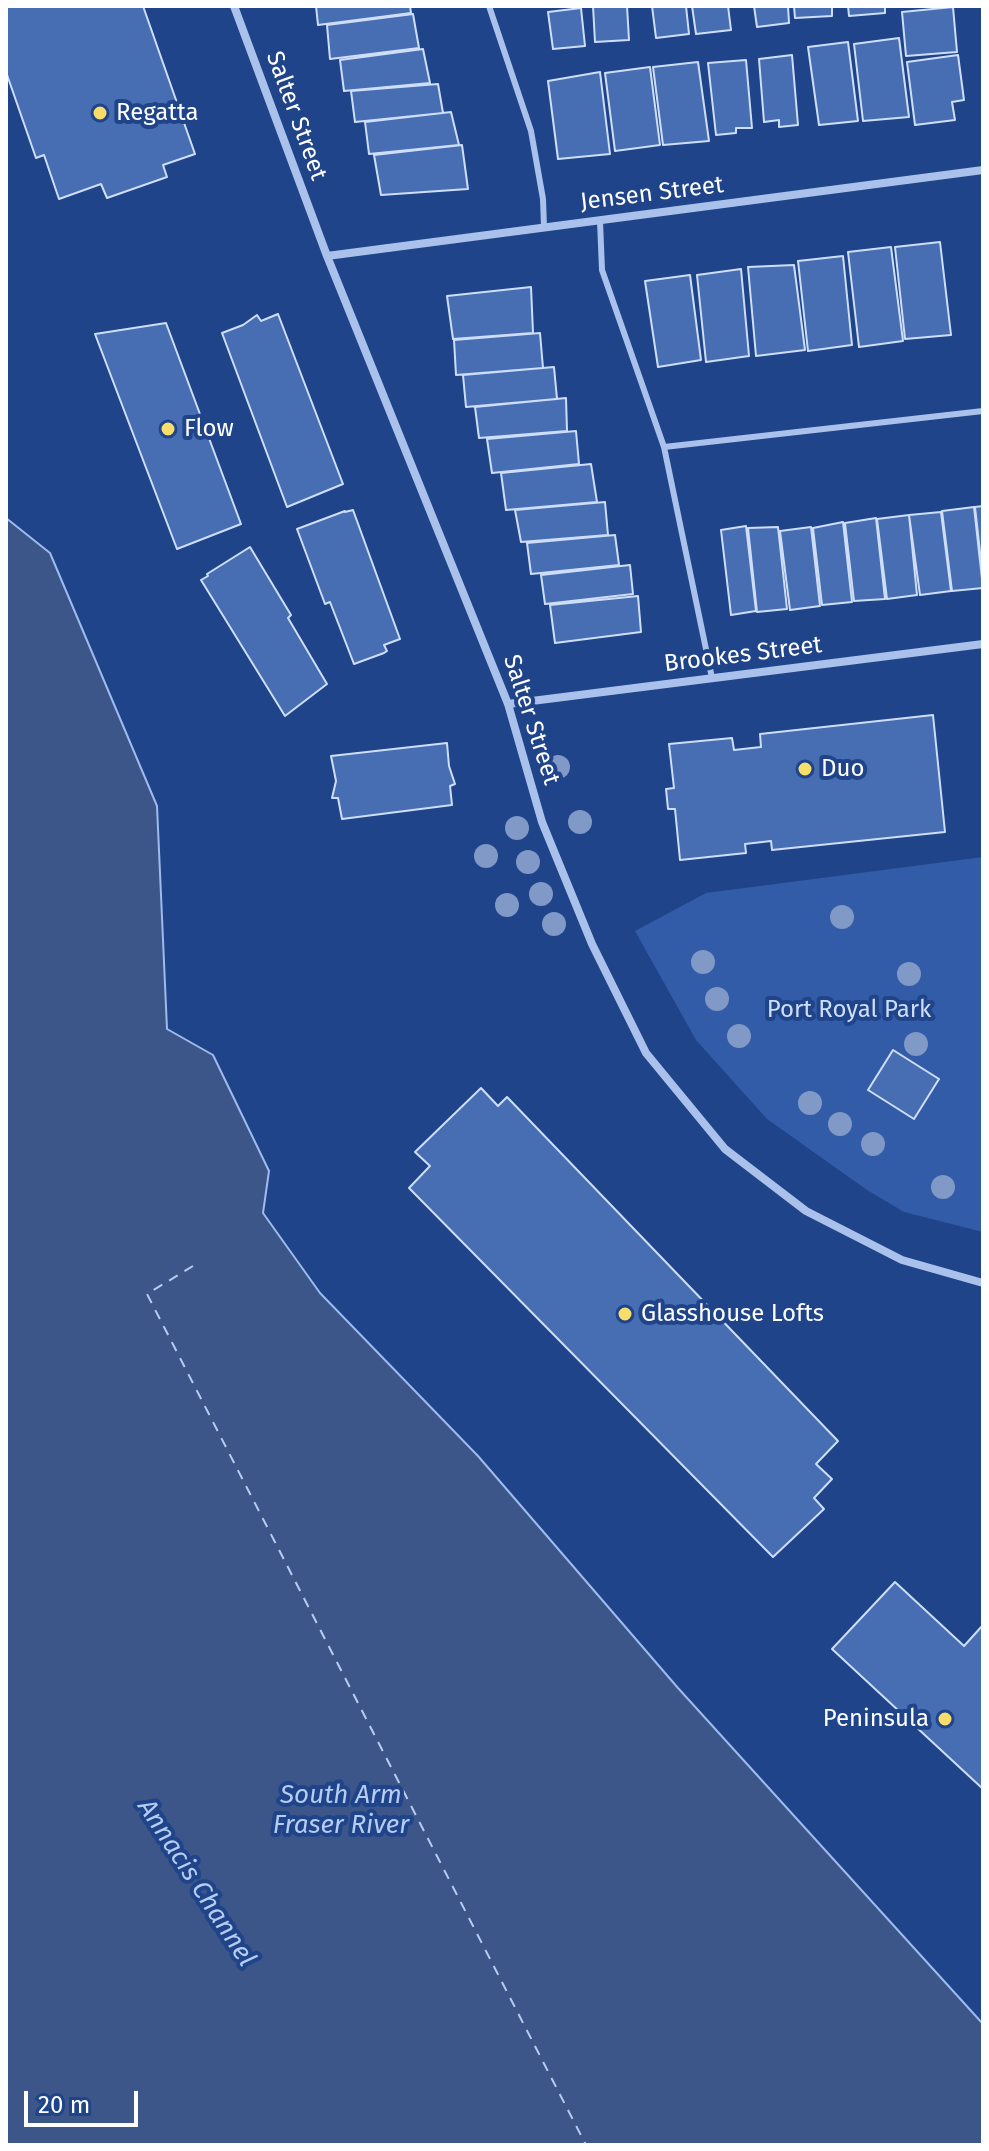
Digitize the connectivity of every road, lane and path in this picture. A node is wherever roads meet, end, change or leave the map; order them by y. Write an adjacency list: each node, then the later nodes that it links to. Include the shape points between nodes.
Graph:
1 (234, 6): 6 (street, Salter Street)
2 (489, 6): 5 (lane, via 531,131)
3 (983, 170): 4 (street, Jensen Street)
4 (600, 221): 5 (street, Jensen Street); 8 (lane, via 602,270)
5 (544, 227): 6 (street, Jensen Street)
6 (327, 256): 11 (street, Salter Street)
7 (983, 411): 8 (lane)
8 (664, 447): 10 (lane)
9 (983, 644): 10 (street, Brookes Street)
10 (712, 678): 11 (street, Brookes Street)
11 (508, 704): 12 (street, Salter Street, via 542,822 592,944 646,1053 725,1149 806,1211 902,1260)
12 (983, 1283)

